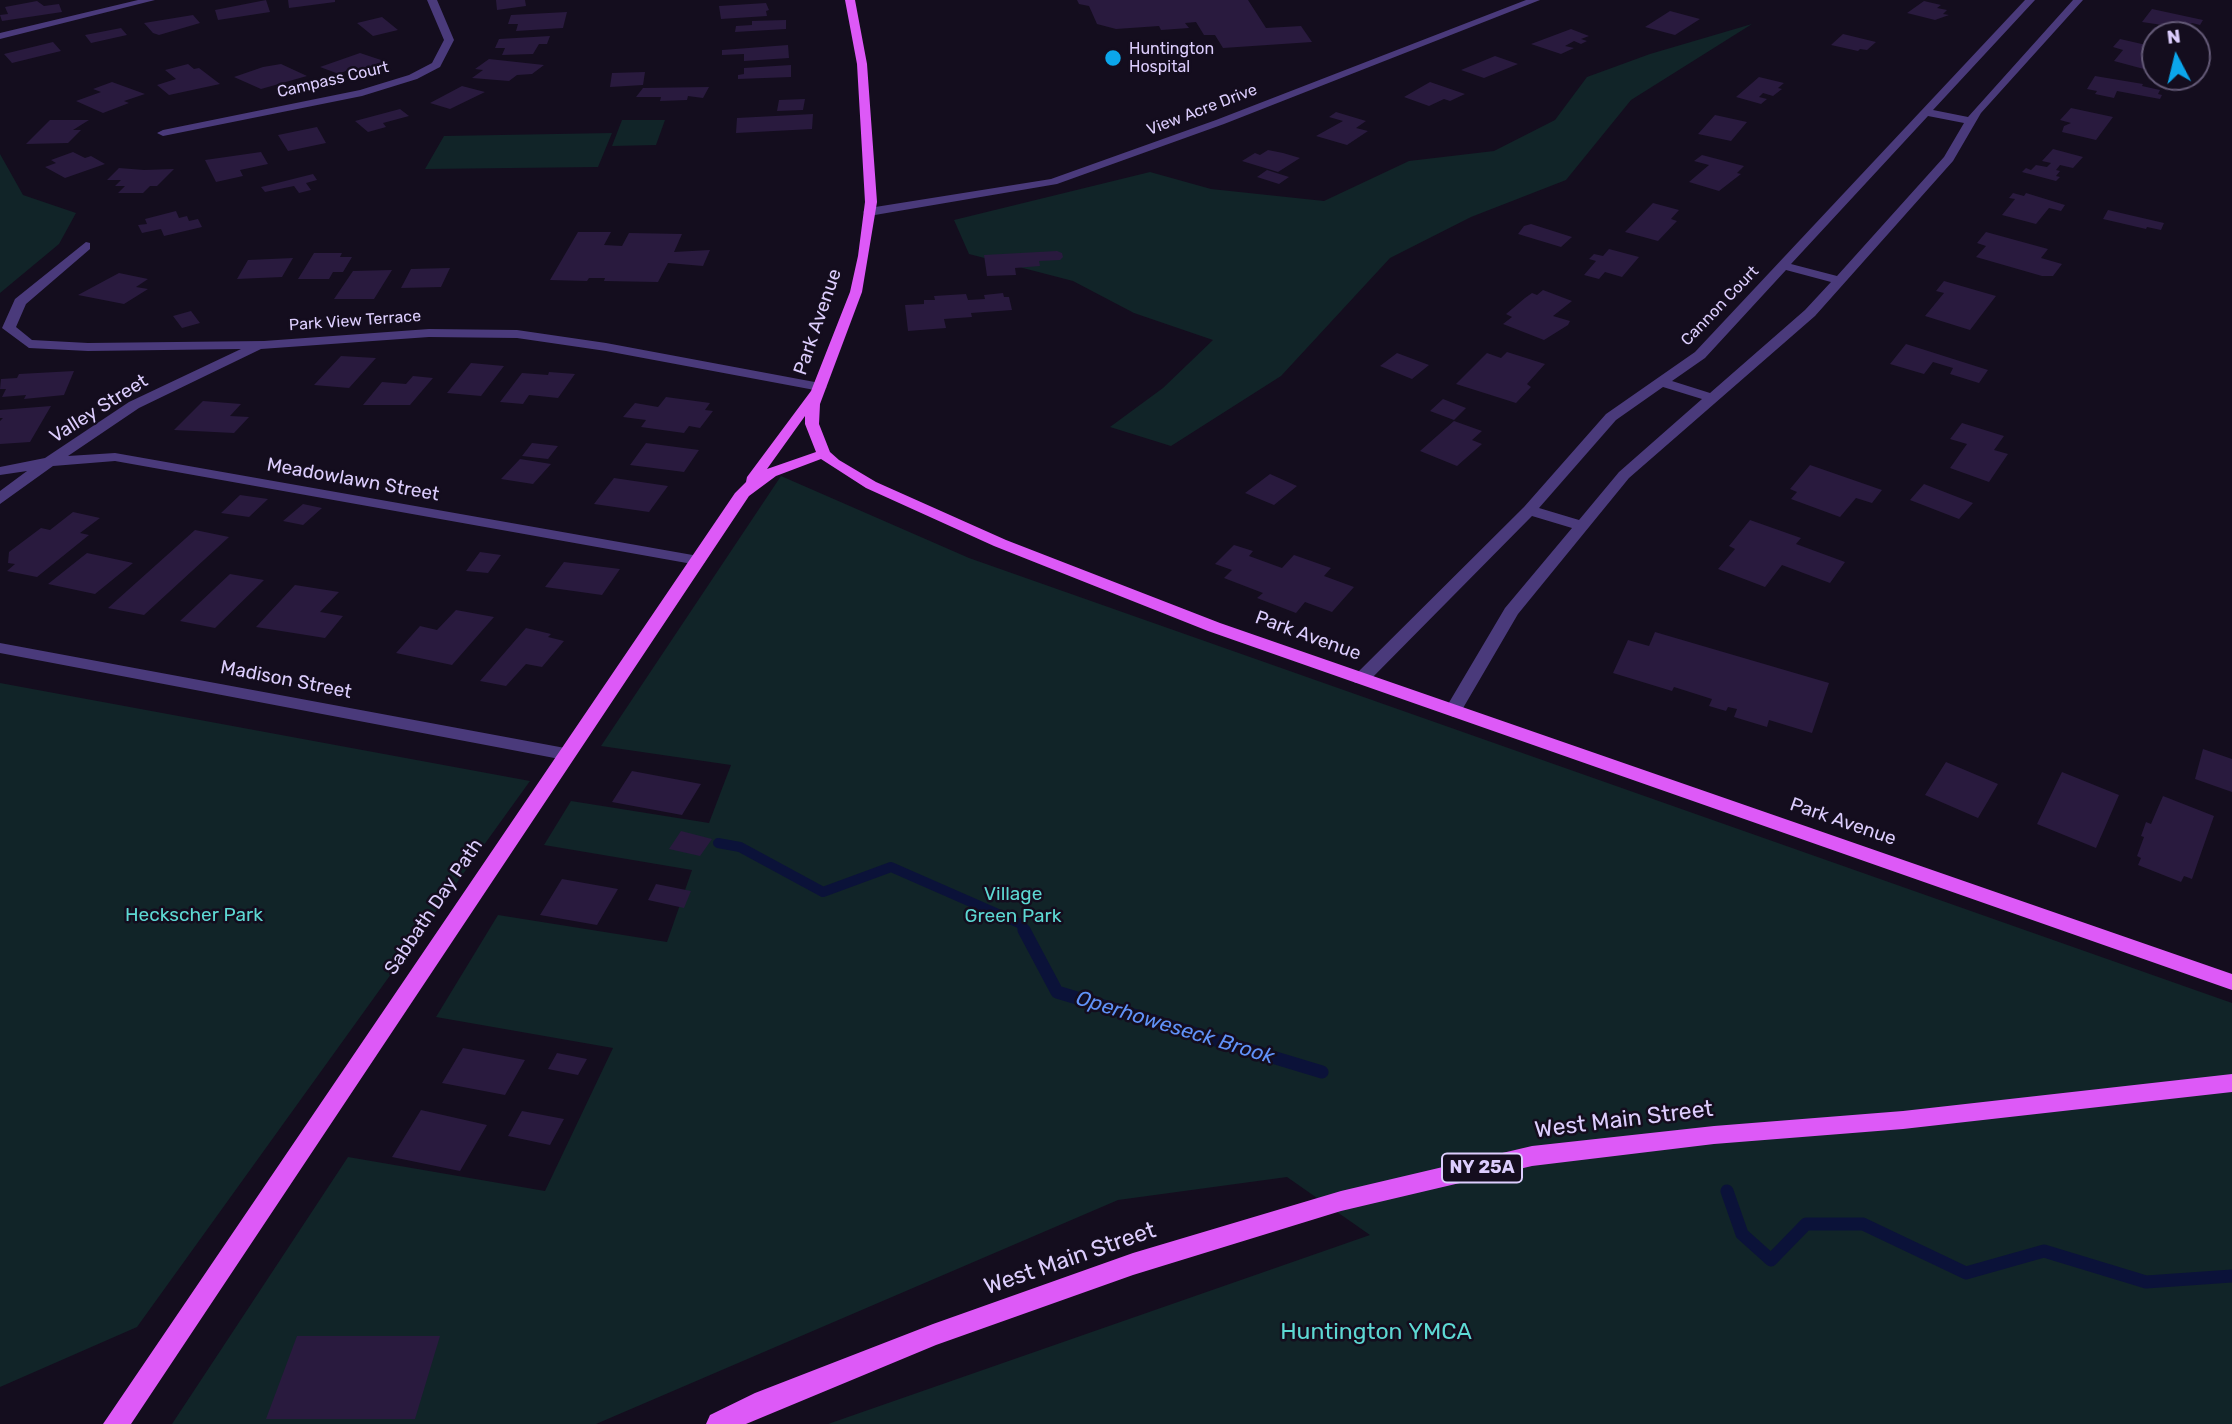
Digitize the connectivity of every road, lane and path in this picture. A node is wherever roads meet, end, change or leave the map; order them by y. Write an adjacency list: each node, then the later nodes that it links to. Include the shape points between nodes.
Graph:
1 (150, 0): 7 (street)
2 (432, 0): 10 (street, Campass Court, via 449,40 436,65 413,77 362,93)
3 (850, 0): 11 (main road, Park Avenue, via 862,64 872,184)
4 (1535, 0): 11 (street, View Acre Drive, via 1053,182)
5 (2030, 0): 8 (street, Cannon Court)
6 (2078, 0): 9 (street)
7 (0, 36)
8 (1926, 112): 9 (street); 13 (street, Cannon Court)
9 (1971, 121): 14 (street, via 1949,159)
10 (163, 133)
11 (869, 212): 17 (main road, Park Avenue, via 856,292)
12 (86, 246): 15 (street, Park View Terrace, via 20,302 9,328 29,344)
13 (1783, 266): 14 (street); 16 (street, Cannon Court, via 1700,355)
14 (1839, 281): 18 (street, via 1810,313)
15 (264, 345): 17 (street, Park View Terrace, via 429,333 517,334); 20 (street, Valley Street, via 134,405)
16 (1662, 382): 18 (street); 24 (street, Cannon Court, via 1611,418)
17 (820, 387): 19 (main road, Park Avenue, via 812,424); 22 (main road)
18 (1712, 398): 25 (street, via 1624,475)
19 (824, 454): 22 (main road, Sabbath Day Path, via 776,470); 28 (main road, Park Avenue, via 849,474 1000,543)
20 (50, 462): 21 (street, Meadowlawn Street); 23 (street, Valley Street); 26 (street, Meadowlawn Street, via 115,457)
21 (0, 471)
22 (743, 493): 26 (main road, Sabbath Day Path)
23 (0, 499)
24 (1529, 510): 25 (street); 28 (street, Cannon Court)
25 (1583, 526): 29 (street, via 1511,612)
26 (698, 560): 30 (main road, Sabbath Day Path)
27 (0, 648): 30 (street, Madison Street)
28 (1361, 680): 29 (main road, Park Avenue)
29 (1453, 711): 31 (main road, Park Avenue)
30 (565, 754): 33 (main road, Sabbath Day Path)
31 (2232, 982)
32 (2232, 1083): 34 (main road, West Main Street / NY 25A, via 1532,1156 1340,1201 1133,1264 933,1335)
33 (116, 1424)
34 (719, 1424)

